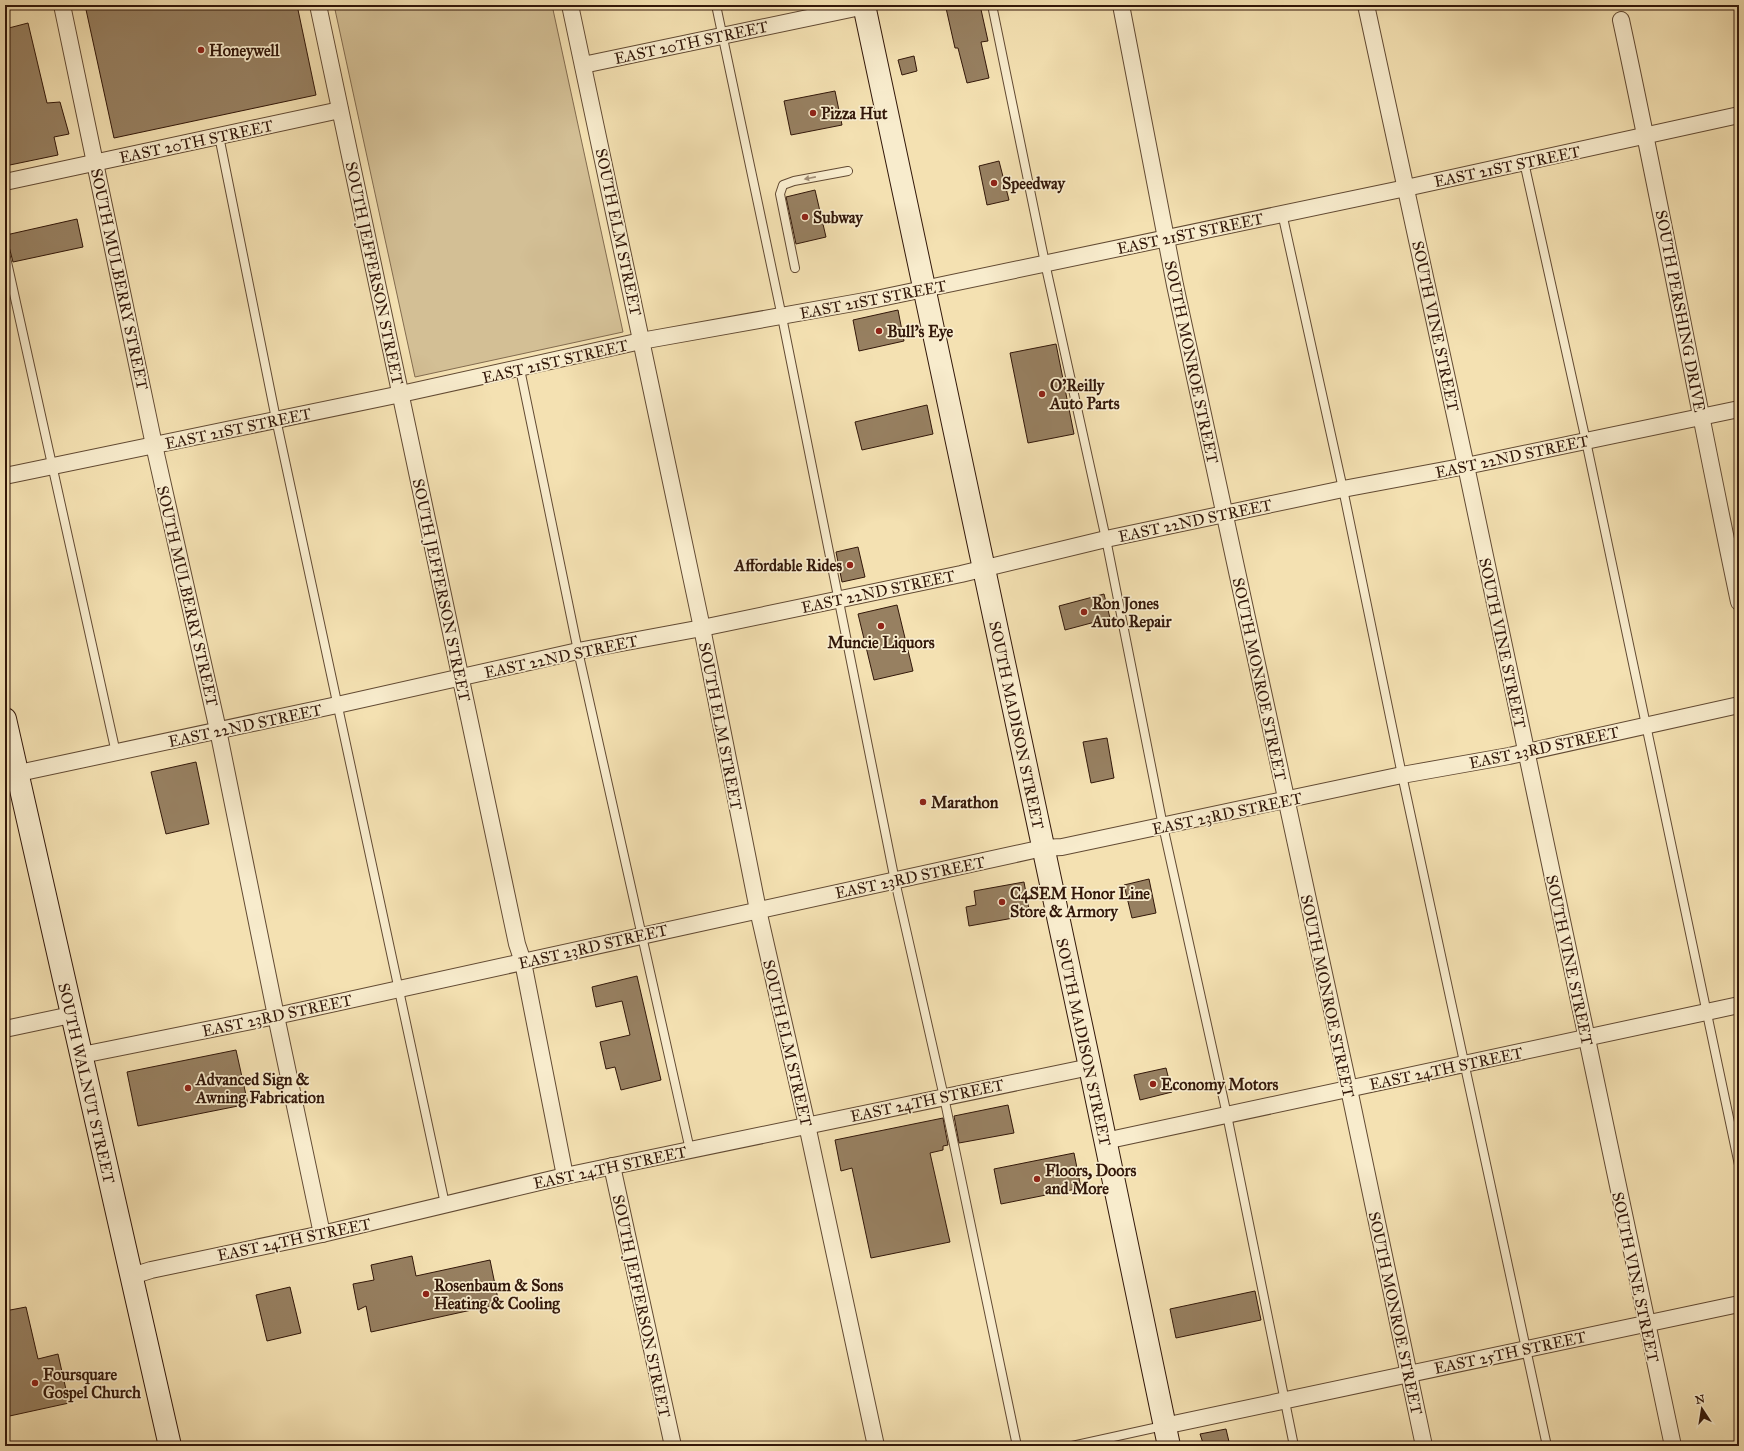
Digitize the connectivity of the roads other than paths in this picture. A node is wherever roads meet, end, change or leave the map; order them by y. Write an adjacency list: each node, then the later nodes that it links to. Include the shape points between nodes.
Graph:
1 (62, 5): 17 (street, SOUTH MULBERRY STREET)
2 (318, 5): 12 (street, SOUTH JEFFERSON STREET)
3 (570, 5): 11 (street, SOUTH ELM STREET)
4 (716, 5): 10 (lane)
5 (866, 5): 10 (street, EAST 20TH STREET); 26 (main road, SOUTH MADISON STREET)
6 (992, 5): 24 (lane)
7 (1121, 5): 22 (street, SOUTH MONROE STREET)
8 (1366, 5): 20 (street, SOUTH VINE STREET)
9 (1621, 20): 14 (street, SOUTH PERSHING DRIVE)
10 (723, 35): 11 (street, EAST 20TH STREET); 27 (lane)
11 (583, 65): 28 (street, SOUTH ELM STREET)
12 (340, 110): 15 (street, EAST 20TH STREET); 30 (street, SOUTH JEFFERSON STREET)
13 (1739, 115): 14 (street, EAST 21ST STREET)
14 (1646, 135): 16 (street, EAST 21ST STREET); 32 (street, SOUTH PERSHING DRIVE)
15 (219, 136): 17 (street, EAST 20TH STREET); 33 (lane)
16 (1524, 162): 20 (street, EAST 21ST STREET); 34 (lane)
17 (96, 163): 19 (street, EAST 20TH STREET); 35 (street, SOUTH MULBERRY STREET)
18 (848, 171): 25 (lane, one-way to 25, via 794,181 782,186 780,194)
19 (5, 182)
20 (1406, 188): 21 (street, EAST 21ST STREET); 37 (street, SOUTH VINE STREET)
21 (1282, 214): 22 (street, EAST 21ST STREET); 39 (lane)
22 (1166, 238): 24 (street, EAST 21ST STREET); 40 (street, SOUTH MONROE STREET)
23 (5, 253): 36 (lane)
24 (1045, 263): 26 (street, EAST 21ST STREET); 41 (lane)
25 (795, 268)
26 (924, 289): 27 (street, EAST 21ST STREET); 42 (main road, SOUTH MADISON STREET)
27 (782, 317): 28 (street, EAST 21ST STREET); 43 (lane)
28 (641, 342): 29 (street, EAST 21ST STREET); 45 (street, SOUTH ELM STREET)
29 (520, 369): 30 (street, EAST 21ST STREET); 46 (lane)
30 (401, 394): 33 (street, EAST 21ST STREET); 47 (street, SOUTH JEFFERSON STREET)
31 (1739, 409): 32 (street, EAST 22ND STREET)
32 (1702, 418): 34 (street, EAST 22ND STREET); 44 (street, SOUTH PERSHING DRIVE)
33 (276, 419): 35 (street, EAST 21ST STREET); 49 (lane)
34 (1586, 441): 37 (street, EAST 22ND STREET); 51 (lane)
35 (154, 445): 36 (street, EAST 21ST STREET); 52 (street, SOUTH MULBERRY STREET)
36 (53, 466): 38 (street, EAST 21ST STREET); 54 (lane)
37 (1466, 466): 39 (street, EAST 22ND STREET); 53 (street, SOUTH VINE STREET)
38 (5, 476)
39 (1344, 489): 40 (street, EAST 22ND STREET); 56 (lane)
40 (1224, 515): 41 (street, EAST 22ND STREET); 57 (street, SOUTH MONROE STREET)
41 (1106, 539): 42 (street, EAST 22ND STREET); 58 (lane)
42 (984, 568): 43 (street, EAST 22ND STREET); 59 (main road, SOUTH MADISON STREET)
43 (839, 599): 45 (street, EAST 22ND STREET); 60 (lane)
44 (1739, 602)
45 (702, 628): 46 (street, EAST 22ND STREET); 61 (street, SOUTH ELM STREET)
46 (578, 651): 47 (street, EAST 22ND STREET); 62 (lane)
47 (460, 677): 49 (street, EAST 22ND STREET); 63 (street, SOUTH JEFFERSON STREET)
48 (1739, 705): 51 (street, EAST 23RD STREET)
49 (337, 706): 52 (street, EAST 22ND STREET); 64 (lane)
50 (5, 719): 55 (main road, SOUTH WALNUT STREET)
51 (1646, 726): 53 (street, EAST 23RD STREET); 66 (lane)
52 (218, 730): 54 (street, EAST 22ND STREET); 68 (street, SOUTH MULBERRY STREET)
53 (1526, 752): 56 (street, EAST 23RD STREET); 70 (street, SOUTH VINE STREET)
54 (116, 753): 55 (street, EAST 22ND STREET)
55 (11, 775): 67 (main road, SOUTH WALNUT STREET)
56 (1402, 776): 57 (street, EAST 23RD STREET); 72 (lane)
57 (1286, 801): 58 (street, EAST 23RD STREET); 74 (street, SOUTH MONROE STREET)
58 (1163, 826): 59 (street, EAST 23RD STREET, via 1062,847); 76 (lane)
59 (1043, 848): 60 (street, EAST 23RD STREET); 73 (main road, SOUTH MADISON STREET)
60 (895, 881): 61 (street, EAST 23RD STREET); 75 (lane)
61 (758, 910): 62 (street, EAST 23RD STREET); 77 (street, SOUTH ELM STREET)
62 (642, 935): 63 (street, EAST 23RD STREET); 79 (lane)
63 (523, 962): 64 (street, EAST 23RD STREET); 82 (street, SOUTH JEFFERSON STREET)
64 (398, 990): 68 (street, EAST 23RD STREET); 83 (lane)
65 (1739, 1005): 66 (street, EAST 24TH STREET)
66 (1706, 1012): 70 (street, EAST 24TH STREET); 80 (lane)
67 (71, 1015): 69 (street); 71 (main road, SOUTH WALNUT STREET)
68 (276, 1016): 71 (street, EAST 23RD STREET); 84 (street, SOUTH MULBERRY STREET)
69 (5, 1029)
70 (1586, 1038): 72 (street, EAST 24TH STREET); 87 (street, SOUTH VINE STREET)
71 (82, 1055): 85 (main road, SOUTH WALNUT STREET)
72 (1464, 1064): 74 (street, EAST 24TH STREET); 88 (lane)
73 (1090, 1068): 75 (street, EAST 24TH STREET); 78 (main road, SOUTH MADISON STREET)
74 (1349, 1089): 76 (street, EAST 24TH STREET); 89 (street, SOUTH MONROE STREET)
75 (944, 1097): 77 (street, EAST 24TH STREET); 95 (lane)
76 (1227, 1115): 78 (street, EAST 24TH STREET); 90 (lane)
77 (807, 1125): 79 (street, EAST 24TH STREET); 94 (street, SOUTH ELM STREET)
78 (1105, 1140): 91 (main road, SOUTH MADISON STREET)
79 (690, 1150): 81 (street, EAST 24TH STREET)
80 (1739, 1165)
81 (612, 1166): 82 (street, EAST 24TH STREET); 93 (street, SOUTH JEFFERSON STREET)
82 (565, 1176): 83 (street, EAST 24TH STREET)
83 (445, 1204): 84 (street, EAST 24TH STREET)
84 (322, 1234): 85 (street, EAST 24TH STREET)
85 (132, 1276): 92 (main road, SOUTH WALNUT STREET)
86 (1739, 1304): 87 (street, EAST 25TH STREET)
87 (1646, 1324): 88 (street, EAST 25TH STREET); 100 (street, SOUTH VINE STREET)
88 (1525, 1349): 89 (street, EAST 25TH STREET); 99 (lane)
89 (1409, 1374): 90 (street, EAST 25TH STREET); 98 (street, SOUTH MONROE STREET)
90 (1284, 1400): 91 (street, EAST 25TH STREET); 97 (lane)
91 (1166, 1436): 96 (lane)
92 (170, 1446)
93 (673, 1446)
94 (876, 1446)
95 (1017, 1446)
96 (1072, 1446)
97 (1294, 1446)
98 (1424, 1446)
99 (1547, 1446)
100 (1672, 1446)

